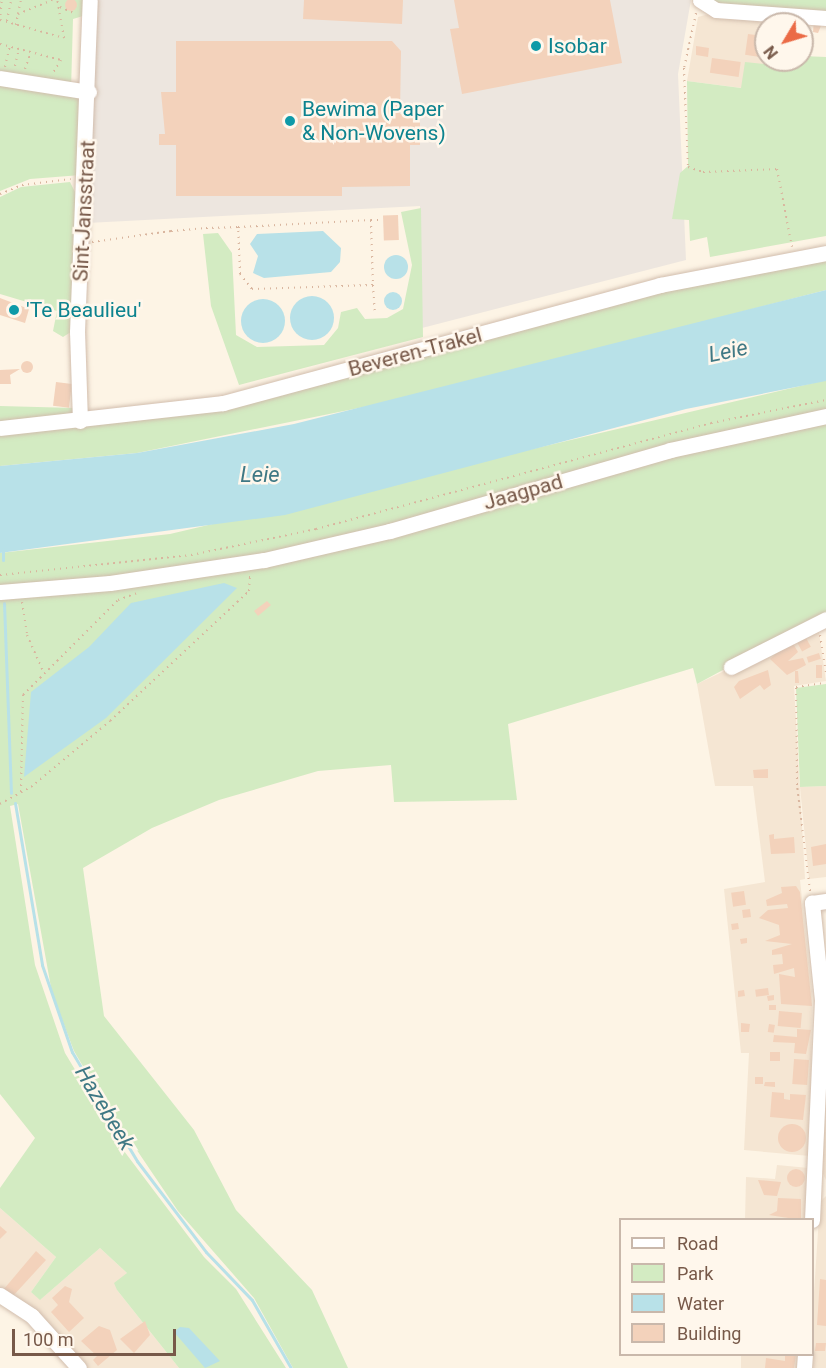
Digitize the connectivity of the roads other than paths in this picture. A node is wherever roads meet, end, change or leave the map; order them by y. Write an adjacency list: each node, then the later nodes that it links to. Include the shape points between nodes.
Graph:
1 (90, 0): 5 (street, Sint-Jansstraat)
2 (700, 1): 3 (street, via 716,10)
3 (826, 18)
4 (6, 73): 5 (street)
5 (88, 92): 8 (street, Sint-Jansstraat)
6 (826, 253): 8 (street, Beveren-Trakel, via 660,285 263,394)
7 (826, 416): 10 (street, Jaagpad, via 670,450 369,536 220,568)
8 (80, 422): 9 (street, Beveren-Trakel)
9 (0, 428)
10 (0, 592)
11 (822, 620): 12 (street)
12 (731, 666)
13 (819, 902): 14 (street)
14 (824, 1000): 15 (street)
15 (820, 1188): 16 (street)
16 (812, 1218)
17 (0, 1295): 18 (street, via 32,1316)
18 (79, 1368)

